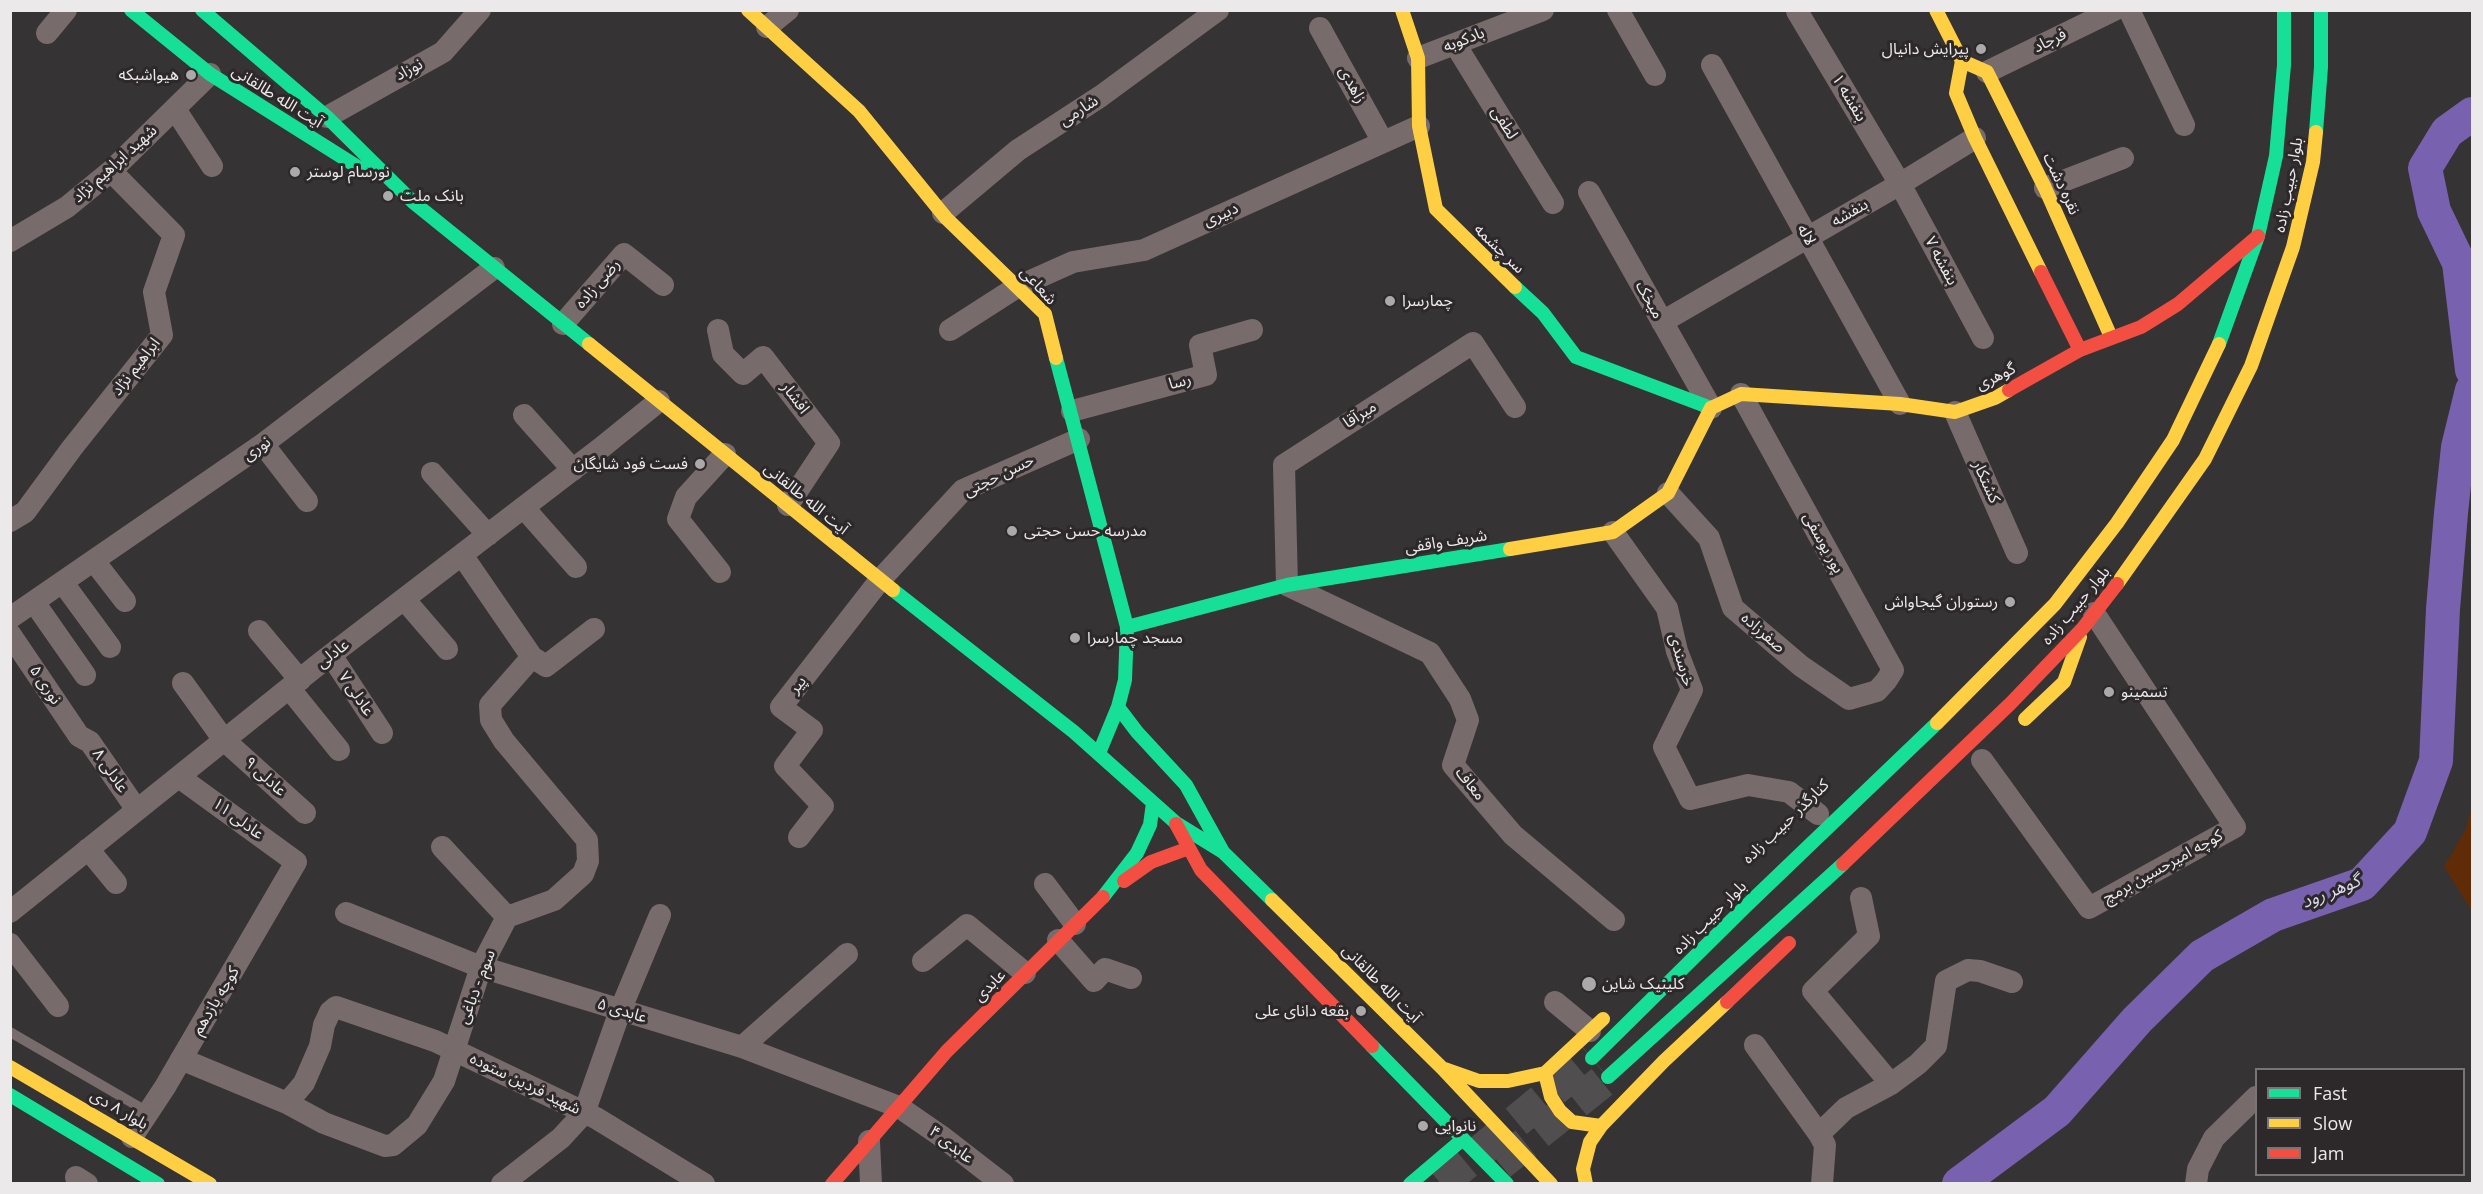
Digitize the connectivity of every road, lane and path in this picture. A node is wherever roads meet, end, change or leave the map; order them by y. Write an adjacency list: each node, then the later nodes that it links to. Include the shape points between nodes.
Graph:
1 (66, 10): 20 (street)
2 (131, 10): 26 (main road, آیت الله طالقانی)
3 (480, 10): 29 (street, نوزاد, via 443,52)
4 (748, 10): 18 (main road, شعاعی)
5 (788, 10): 18 (street)
6 (1218, 10): 42 (street, شارمی, via 1101,96 1018,150)
7 (1402, 10): 22 (main road, سر چشمه)
8 (1543, 10): 21 (street, بادکوبه)
9 (1618, 10): 27 (street)
10 (1936, 10): 23 (main road)
11 (2114, 10): 25 (street, فرجاد)
12 (2129, 10): 30 (street)
13 (2284, 10): 43 (main road, بلوار حبیب زاده, via 2284,65 2276,156)
14 (2321, 10): 92 (main road, بلوار حبیب زاده, via 2313,162 2293,247 2251,366 2205,459)
15 (205, 11): 17 (main road); 29 (main road, آیت الله طالقانی)
16 (1797, 11): 37 (street, بنفشه ۱)
17 (187, 19)
18 (766, 27): 42 (main road, شعاعی, via 859,111)
19 (1320, 28): 33 (street, زاهدی)
20 (46, 33)
21 (1455, 44): 22 (street, بادکوبه); 41 (street, لطفی)
22 (1418, 58): 31 (main road, سر چشمه)
23 (1962, 61): 25 (main road); 32 (main road, via 1956,93)
24 (1712, 65): 44 (street, لاله)
25 (1987, 72): 38 (main road, نقره دشت)
26 (210, 74): 28 (street, شهید ابراهیم نژاد); 40 (main road, آیت الله طالقانی)
27 (1655, 75)
28 (175, 109): 35 (street); 36 (street, شهید ابراهیم نژاد)
29 (327, 117): 40 (main road, آیت الله طالقانی)
30 (2184, 125)
31 (1419, 126): 33 (street, دبیری); 63 (main road, سر چشمه, via 1436,209 1543,313 1576,357)
32 (1975, 138): 37 (street, بنفشه); 50 (main road)
33 (1383, 142): 48 (street, دبیری, via 1144,250 1073,262)
34 (2123, 158): 38 (street)
35 (212, 166)
36 (111, 171): 45 (street, شهید ابراهیم نژاد, via 67,207); 76 (street, ابراهیم نژاد, via 174,236 154,292 162,335 25,512)
37 (1900, 184): 44 (street, بنفشه); 57 (street, بنفشه ۷)
38 (2045, 188): 49 (main road, نقره دشت)
39 (1589, 192): 51 (street, میخک)
40 (413, 202): 46 (main road, آیت الله طالقانی)
41 (1553, 203)
42 (943, 213): 48 (main road, شعاعی)
43 (2258, 236): 56 (main road, گوهری, via 2178,304 2141,327); 90 (main road, بلوار حبیب زاده, via 2217,351 2173,440 2117,523)
44 (1808, 237): 51 (street, بنفشه); 61 (street, لاله)
45 (10, 241)
46 (494, 268): 52 (main road, آیت الله طالقانی); 68 (street, نوری)
47 (663, 285): 52 (street, رضی زاده, via 624,254)
48 (1017, 287): 54 (street, دبیری); 64 (main road, شعاعی, via 1045,314)
49 (2096, 304): 50 (main road, via 2084,320); 56 (main road, نقره دشت)
50 (2064, 318): 58 (main road)
51 (1662, 322): 63 (street, میخک)
52 (564, 324): 60 (main road, آیت الله طالقانی)
53 (718, 330): 74 (street, افشار, via 723,354 743,374 763,357 829,443)
54 (950, 330)
55 (1252, 330): 64 (street, رسا, via 1200,345 1206,375)
56 (2110, 337): 58 (main road, گوهری)
57 (1983, 338)
58 (2080, 350): 65 (main road, گوهری, via 1995,398)
59 (1741, 394): 61 (main road, گوهری); 63 (main road, گوهری); 106 (street, پور یوسفی, via 1893,670)
60 (658, 401): 69 (main road, آیت الله طالقانی); 70 (street, عادلی)
61 (1900, 404): 65 (main road, گوهری)
62 (1515, 407): 86 (street, میرآقا, via 1473,343 1284,465)
63 (1711, 408): 72 (main road, شریف واقفی)
64 (1072, 411): 67 (main road, شعاعی)
65 (1955, 412): 79 (street, کشتکار)
66 (524, 415): 70 (street)
67 (1079, 439): 84 (street, حسن حجتی, via 963,490); 93 (main road, شعاعی)
68 (263, 444): 73 (street); 81 (street, نوری)
69 (725, 454): 74 (main road, آیت الله طالقانی); 83 (street, via 686,497 678,519)
70 (573, 470): 75 (street, عادلی)
71 (432, 473): 78 (street)
72 (1668, 493): 77 (main road, شریف واقفی); 106 (street, صفرزاده, via 1709,538 1733,608 1801,666 1849,699)
73 (307, 501)
74 (788, 505): 84 (main road, آیت الله طالقانی)
75 (524, 508): 78 (street, عادلی); 82 (street)
76 (10, 521)
77 (1613, 532): 86 (main road, شریف واقفی); 120 (street, خرسندی, via 1667,608 1692,690 1664,747 1690,799 1748,785 1789,792)
78 (488, 535): 80 (street, عادلی)
79 (2017, 553)
80 (462, 555): 87 (street, عادلی); 100 (street)
81 (94, 561): 85 (street, نوری); 89 (street)
82 (576, 567)
83 (720, 572)
84 (880, 580): 114 (main road, آیت الله طالقانی, via 1078,729); 122 (street, پیر, via 781,707 812,730 785,766 823,806)
85 (63, 583): 88 (street, نوری); 97 (street)
86 (1287, 585): 93 (main road, شریف واقفی); 136 (street, معاف, via 1430,653 1460,699 1468,720 1453,765 1513,835)
87 (404, 599): 98 (street); 99 (street, عادلی)
88 (34, 602): 91 (street, نوری); 102 (street)
89 (125, 602)
90 (2055, 604): 101 (main road); 157 (main road, بلوار حبیب زاده)
91 (10, 618)
92 (2089, 620): 109 (main road, via 2064,682); 115 (street, کوچه امیرحسین برمچ, via 2235,827 2089,908); 162 (main road, بلوار حبیب زاده, via 2011,703 1818,888)
93 (1127, 627): 103 (main road, شعاعی)
94 (594, 629): 100 (street, via 546,666)
95 (259, 631): 105 (street)
96 (10, 634): 111 (street, نوری ۵)
97 (110, 647)
98 (447, 649)
99 (331, 655): 105 (street, عادلی); 110 (street, عادلی ۷)
100 (532, 657): 135 (street, via 490,705 491,720 587,840 588,861 583,874 554,900)
101 (1979, 662)
102 (85, 675)
103 (1125, 680): 107 (main road); 108 (main road, شعاعی)
104 (183, 683): 112 (street, عادلی ۹)
105 (295, 684): 112 (street, عادلی); 113 (street)
106 (1877, 691)
107 (1103, 702)
108 (1118, 707): 114 (main road, شعاعی); 126 (main road, via 1186,785)
109 (2015, 728)
110 (382, 733)
111 (79, 736): 118 (street, عادلی ۸, via 90,742)
112 (224, 740): 116 (street, عادلی); 119 (street, عادلی ۹)
113 (339, 750)
114 (1099, 753): 117 (main road, آیت الله طالقانی)
115 (1982, 760)
116 (179, 777): 118 (street, عادلی); 127 (street, عادلی ۱۱)
117 (1153, 803): 121 (main road, آیت الله طالقانی); 130 (main road, عابدی, via 1150,825 1137,853)
118 (137, 810): 125 (street, عادلی)
119 (305, 813)
120 (1818, 814)
121 (1176, 823): 124 (main road, آیت الله طالقانی); 126 (main road, آیت الله طالقانی)
122 (800, 837)
123 (442, 847): 135 (street)
124 (1189, 848): 130 (main road, via 1151,862); 144 (main road, آیت الله طالقانی, via 1201,870)
125 (88, 849): 128 (street); 132 (street, عادلی)
126 (1223, 852): 144 (main road, آیت الله طالقانی)
127 (296, 862): 158 (street, کوچه یازدهم)
128 (116, 883)
129 (1045, 884): 137 (street)
130 (1104, 896): 137 (main road, عابدی)
131 (1861, 898): 163 (street, via 1869,936 1813,991)
132 (10, 912)
133 (346, 913): 143 (street, عابدی ۵)
134 (660, 915): 151 (street)
135 (507, 917): 143 (street, سوم - دباغی)
136 (1614, 920)
137 (1076, 924): 139 (main road, عابدی)
138 (1803, 930): 170 (main road)
139 (1059, 940): 145 (main road, عابدی); 146 (street, via 1094,981 1106,969)
140 (10, 944): 149 (street)
141 (847, 954): 155 (street)
142 (923, 961): 145 (street, via 967,925)
143 (481, 967): 151 (street, عابدی ۵); 156 (street, سوم - دباغی)
144 (1317, 967): 160 (main road, آیت الله طالقانی); 173 (main road, آیت الله طالقانی)
145 (1025, 973): 167 (main road, عابدی, via 947,1051)
146 (1131, 978)
147 (2012, 982): 163 (street, via 1968,970 1946,981 1936,1046)
148 (1555, 1002): 152 (street)
149 (58, 1005)
150 (1616, 1007): 152 (main road)
151 (620, 1011): 155 (street, عابدی ۵); 169 (street)
152 (1590, 1031): 161 (main road)
153 (10, 1032): 168 (lane)
154 (1755, 1045): 171 (street)
155 (742, 1047): 167 (street, عابدی ۵)
156 (454, 1050): 166 (street, سوم - دباغی, via 444,1081 429,1107 417,1125 393,1145 386,1146 324,1123); 166 (street, شهید فردین ستوده, via 336,1007 324,1025 320,1046 304,1083); 169 (street, شهید فردین ستوده)
157 (1592, 1058)
158 (181, 1059): 166 (street, سوم - دباغی); 168 (street, کوچه یازدهم)
159 (10, 1066): 172 (main road, بلوار ۸ دی)
160 (1442, 1068): 161 (main road, via 1479,1081 1508,1081); 185 (main road, آیت الله طالقانی)
161 (1545, 1073): 170 (main road, via 1551,1097 1560,1111 1572,1122)
162 (1608, 1077)
163 (1891, 1084): 171 (street, via 1845,1108)
164 (10, 1095): 178 (main road)
165 (2255, 1098): 188 (street, via 2214,1138 2198,1169)
166 (287, 1103)
167 (899, 1107): 174 (main road, عابدی); 183 (street, عابدی ۴)
168 (148, 1112): 172 (street, کوچه یازدهم)
169 (584, 1113): 177 (street, via 561,1138); 180 (street, شهید فردین ستوده)
170 (1601, 1126): 186 (main road, via 1590,1142 1583,1169)
171 (1819, 1134): 187 (street, via 1825,1145)
172 (132, 1137): 179 (main road, بلوار ۸ دی)
173 (1463, 1139): 176 (main road); 184 (main road, آیت الله طالقانی)
174 (869, 1141): 181 (main road, عابدی); 182 (street)
175 (1442, 1179): 176 (main road)
176 (1415, 1180)
177 (503, 1183)
178 (158, 1184)
179 (210, 1184)
180 (704, 1184)
181 (832, 1184)
182 (872, 1184)
183 (1003, 1184)
184 (1507, 1184)
185 (1551, 1184)
186 (1586, 1184)
187 (1822, 1184)
188 (2196, 1184)

